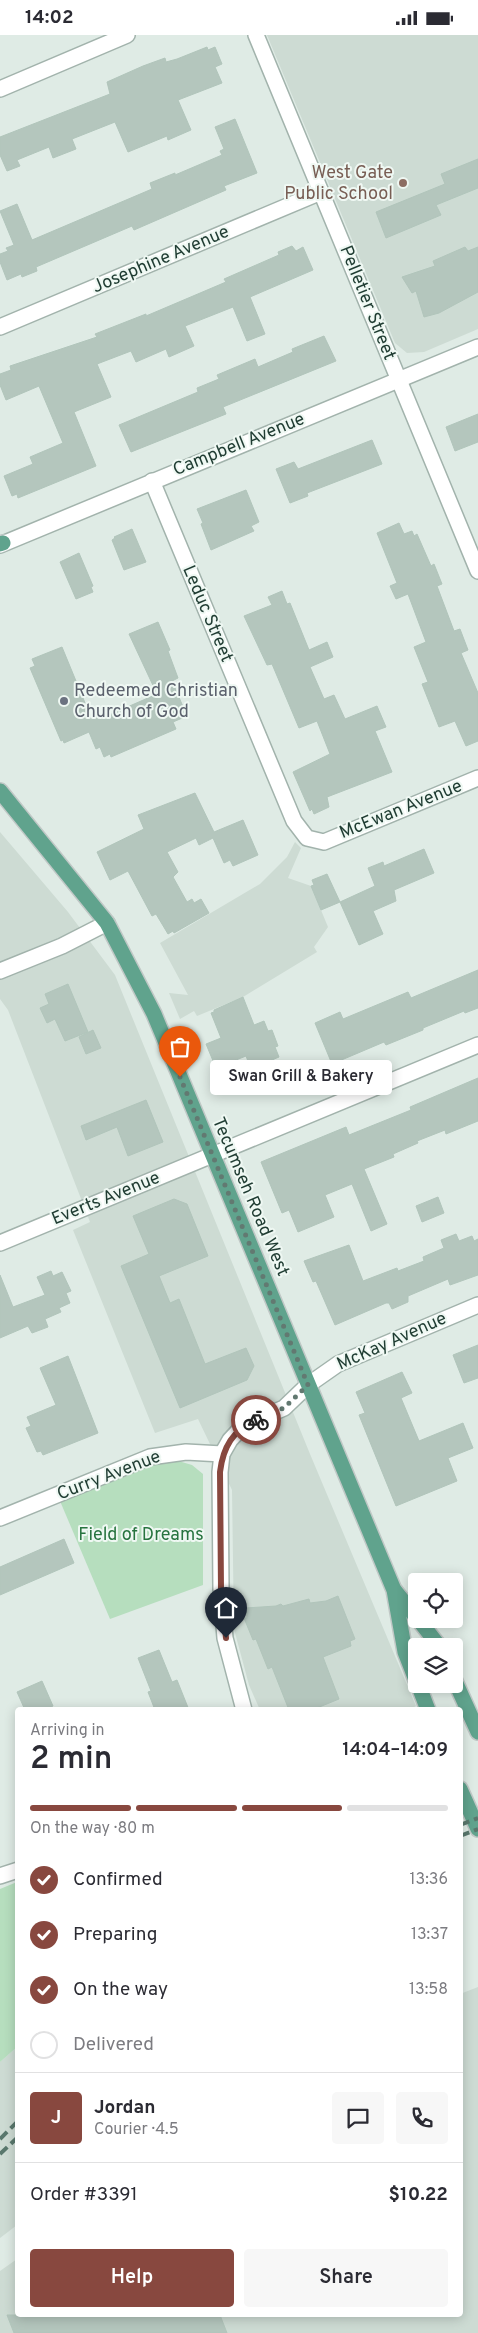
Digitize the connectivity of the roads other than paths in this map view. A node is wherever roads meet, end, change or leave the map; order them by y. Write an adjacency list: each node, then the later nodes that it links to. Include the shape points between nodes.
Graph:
1 (128, 35): 3 (street)
2 (256, 35): 4 (street, Pelletier Street)
3 (0, 89)
4 (321, 192): 5 (street, Josephine Avenue); 7 (street, Pelletier Street)
5 (0, 327)
6 (478, 347): 7 (street, Campbell Avenue)
7 (399, 380): 8 (street, Campbell Avenue); 10 (street, Pelletier Street)
8 (152, 481): 9 (street, Campbell Avenue); 13 (street, Leduc Street, via 294,821 307,838)
9 (1, 544)
10 (478, 571)
11 (478, 779): 13 (street, McEwan Avenue)
12 (0, 791): 14 (main road, Tecumseh Road West)
13 (324, 842)
14 (107, 923): 15 (street, via 62,946); 17 (main road, Tecumseh Road West, via 154,1014)
15 (0, 971)
16 (478, 1045): 17 (street)
17 (212, 1155): 18 (street, Everts Avenue); 20 (main road, Tecumseh Road West)
18 (0, 1243)
19 (478, 1305): 20 (street, McKay Avenue, via 338,1364)
20 (308, 1385): 21 (street, McKay Avenue, via 284,1408 244,1425); 23 (main road, Tecumseh Road West)
21 (222, 1454): 22 (street, Curry Avenue, via 186,1452 150,1457); 28 (street, via 219,1499 221,1589 226,1638)
22 (0, 1518)
23 (394, 1590): 24 (main road, Tecumseh Road West); 25 (main road, Tecumseh Road West)
24 (408, 1607)
25 (408, 1660)
26 (421, 1693): 29 (main road)
27 (460, 1693): 30 (main road)
28 (243, 1707)
29 (427, 1707)
30 (478, 1732)
31 (463, 1796): 32 (main road)
32 (478, 1829)
33 (15, 1871): 34 (street)
34 (0, 1877)

